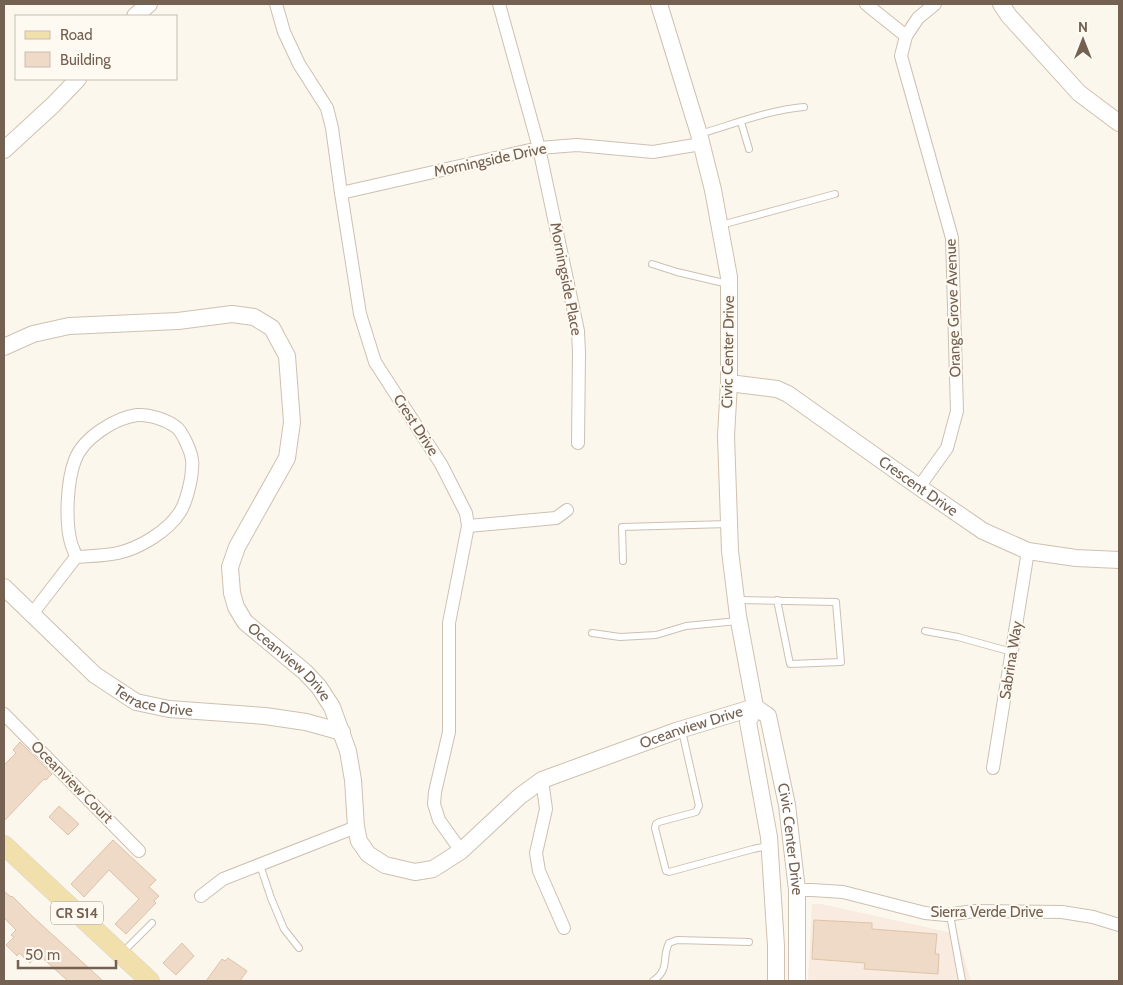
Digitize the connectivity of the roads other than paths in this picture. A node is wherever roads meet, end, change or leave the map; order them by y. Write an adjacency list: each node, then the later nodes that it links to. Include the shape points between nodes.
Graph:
1 (149, 4): 8 (street)
2 (276, 4): 18 (street, Crest Drive, via 284,32 299,64 327,108)
3 (499, 4): 15 (street, Morningside Place)
4 (658, 4): 14 (street, Civic Center Drive)
5 (866, 4): 9 (street)
6 (934, 4): 9 (street, via 918,18)
7 (1001, 4): 13 (street, via 1080,93)
8 (136, 15)
9 (906, 36): 26 (street, Orange Grove Avenue, via 901,56 952,238 957,411 947,448)
10 (77, 80): 17 (street, via 54,106)
11 (804, 107): 12 (lane)
12 (741, 122): 14 (lane); 16 (lane)
13 (1119, 123)
14 (700, 139): 15 (street, Morningside Drive, via 653,152 577,145); 20 (street, Civic Center Drive)
15 (539, 148): 18 (street, Morningside Drive); 25 (street, Morningside Place, via 578,331)
16 (749, 149)
17 (4, 150)
18 (341, 193): 29 (street, Crest Drive, via 360,314 375,362 441,464 466,513)
19 (835, 194): 20 (lane)
20 (720, 225): 22 (street, Civic Center Drive)
21 (652, 264): 22 (lane)
22 (729, 284): 24 (street, Civic Center Drive)
23 (4, 347): 45 (street, Oceanview Drive, via 33,334 69,326 178,321 232,314 254,317 272,328 287,356 292,422 287,458 237,547 230,567 232,593 245,622 319,687)
24 (729, 383): 26 (street, Crescent Drive, via 777,389 788,394); 28 (street, Civic Center Drive, via 726,436)
25 (578, 443)
26 (919, 488): 30 (street, Crescent Drive, via 983,531)
27 (567, 510): 29 (street, via 556,518)
28 (729, 524): 33 (lane, via 622,527); 35 (street, Civic Center Drive)
29 (468, 526): 52 (street, Crest Drive, via 449,623 449,732 434,792 439,820)
30 (1028, 551): 32 (street, Crescent Drive); 41 (street, Sabrina Way)
31 (76, 557): 31 (street, via 118,553 145,542 164,530 181,511 192,475 192,459 179,428 163,419 138,415 103,428 85,444 75,459 69,489 68,528); 37 (street)
32 (1119, 560)
33 (623, 561)
34 (4, 587): 37 (street, Terrace Drive)
35 (736, 600): 36 (lane); 38 (street, Civic Center Drive)
36 (777, 600): 36 (lane, via 836,602 841,662 790,664)
37 (32, 614): 45 (street, Terrace Drive, via 95,675 136,702 170,709 265,716)
38 (739, 621): 40 (lane, via 686,626 656,635 620,637); 42 (street, Civic Center Drive)
39 (925, 631): 41 (lane)
40 (592, 633)
41 (1012, 652): 46 (street, Sabrina Way)
42 (755, 707): 44 (street, Oceanview Drive); 49 (street, Civic Center Drive, via 748,722); 55 (street, Civic Center Drive, via 768,716 787,805)
43 (4, 714): 51 (street, Oceanview Court)
44 (681, 729): 47 (street, Oceanview Drive); 49 (lane, via 699,806 696,812 656,824 666,871 754,848)
45 (342, 732): 48 (street, Oceanview Drive, via 353,780)
46 (993, 768)
47 (542, 780): 52 (street, Oceanview Drive); 60 (street, via 546,809 536,853 539,871)
48 (356, 827): 52 (street, Oceanview Drive, via 359,841 368,854 385,865 415,872 433,868); 54 (street)
49 (769, 841): 55 (street, via 777,852 780,877); 67 (street, Civic Center Drive)
50 (4, 845): 63 (main road, CR S14)
51 (140, 851)
52 (461, 851)
53 (4, 860): 64 (main road, CR S14)
54 (260, 865): 56 (street, via 223,879); 62 (lane, via 284,929)
55 (796, 890): 57 (street, Sierra Verde Drive, via 843,892 925,913); 68 (street, Civic Center Drive)
56 (201, 896)
57 (950, 915): 59 (street, Sierra Verde Drive, via 974,911 1062,912); 69 (lane)
58 (152, 923): 63 (lane)
59 (1119, 925)
60 (564, 928)
61 (749, 942): 66 (lane, via 676,940 668,943 665,966)
62 (299, 948)
63 (121, 954): 65 (main road, CR S14)
64 (132, 981)
65 (150, 981)
66 (653, 981)
67 (776, 981)
68 (797, 981)
69 (962, 981)

